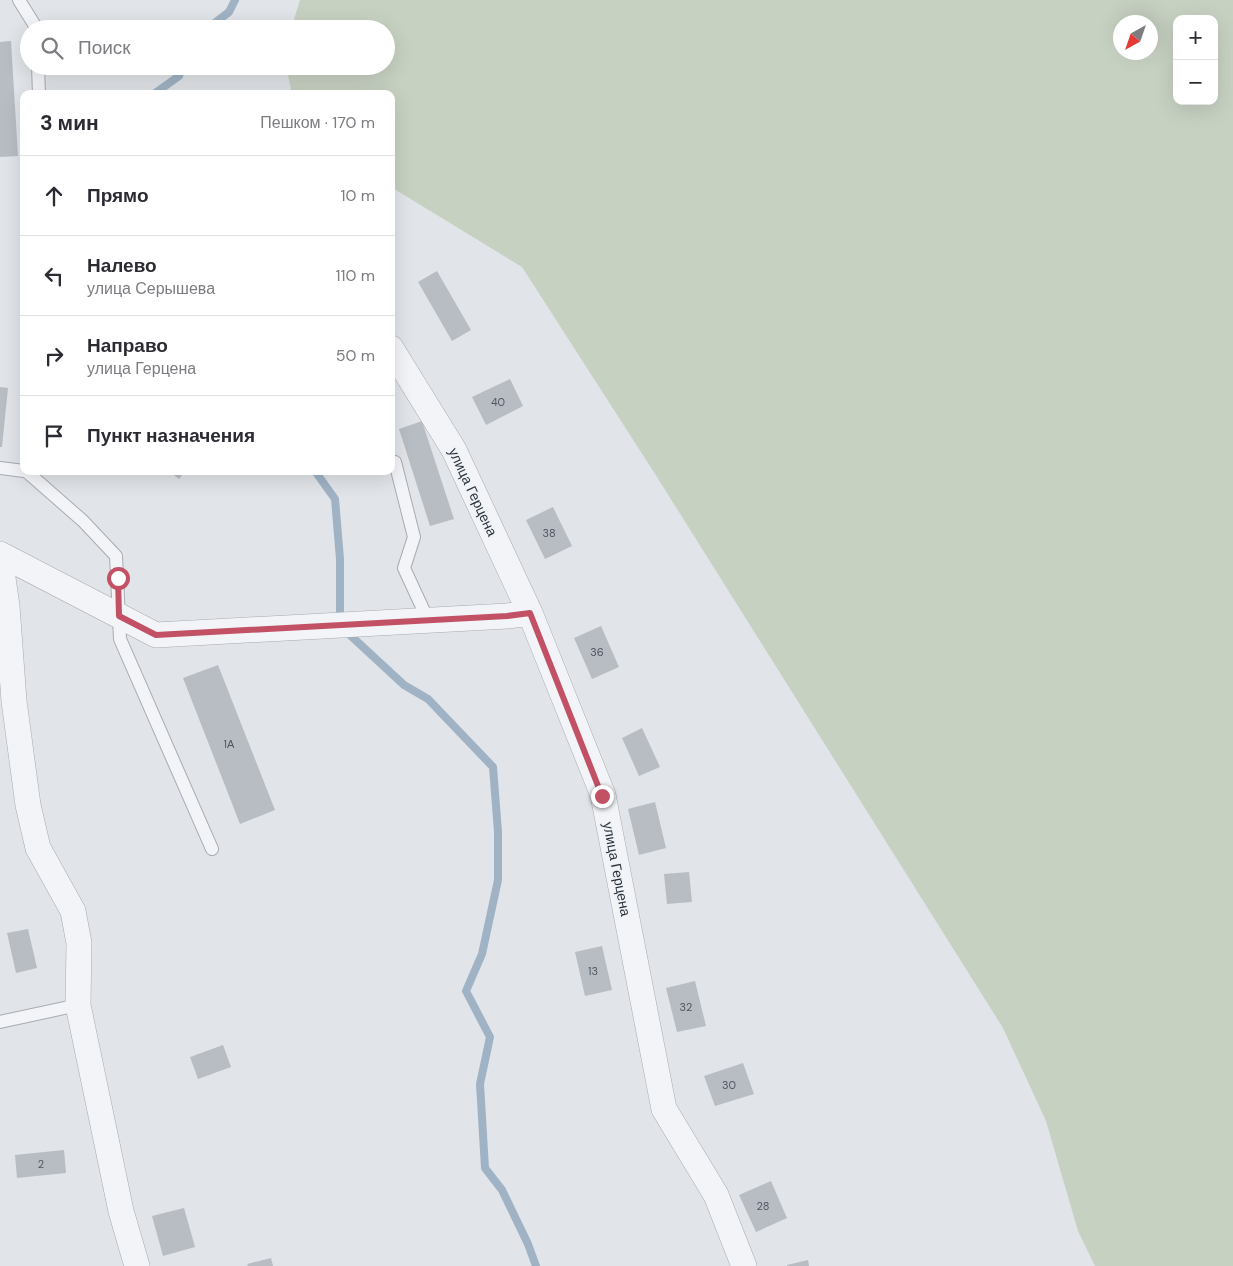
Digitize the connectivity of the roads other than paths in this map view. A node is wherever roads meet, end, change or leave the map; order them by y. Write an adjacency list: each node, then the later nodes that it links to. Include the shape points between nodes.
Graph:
1 (19, 0): 2 (lane)
2 (31, 20)
3 (38, 75): 4 (lane)
4 (38, 90)
5 (395, 354): 11 (street, улица Герцена, via 454,450)
6 (395, 462): 13 (lane, via 414,537 404,568)
7 (0, 468): 8 (lane)
8 (20, 470)
9 (29, 475): 12 (lane, via 83,521 116,556)
10 (0, 555): 12 (street); 15 (street, via 28,805 38,848 73,911 79,943)
11 (530, 613): 13 (street); 18 (street, улица Герцена, via 602,796 664,1109 716,1196)
12 (119, 616): 13 (street, via 156,635); 14 (lane, via 120,639)
13 (428, 620)
14 (212, 849)
15 (78, 1005): 16 (lane); 17 (street, via 121,1211)
16 (0, 1022)
17 (138, 1266)
18 (744, 1266)

